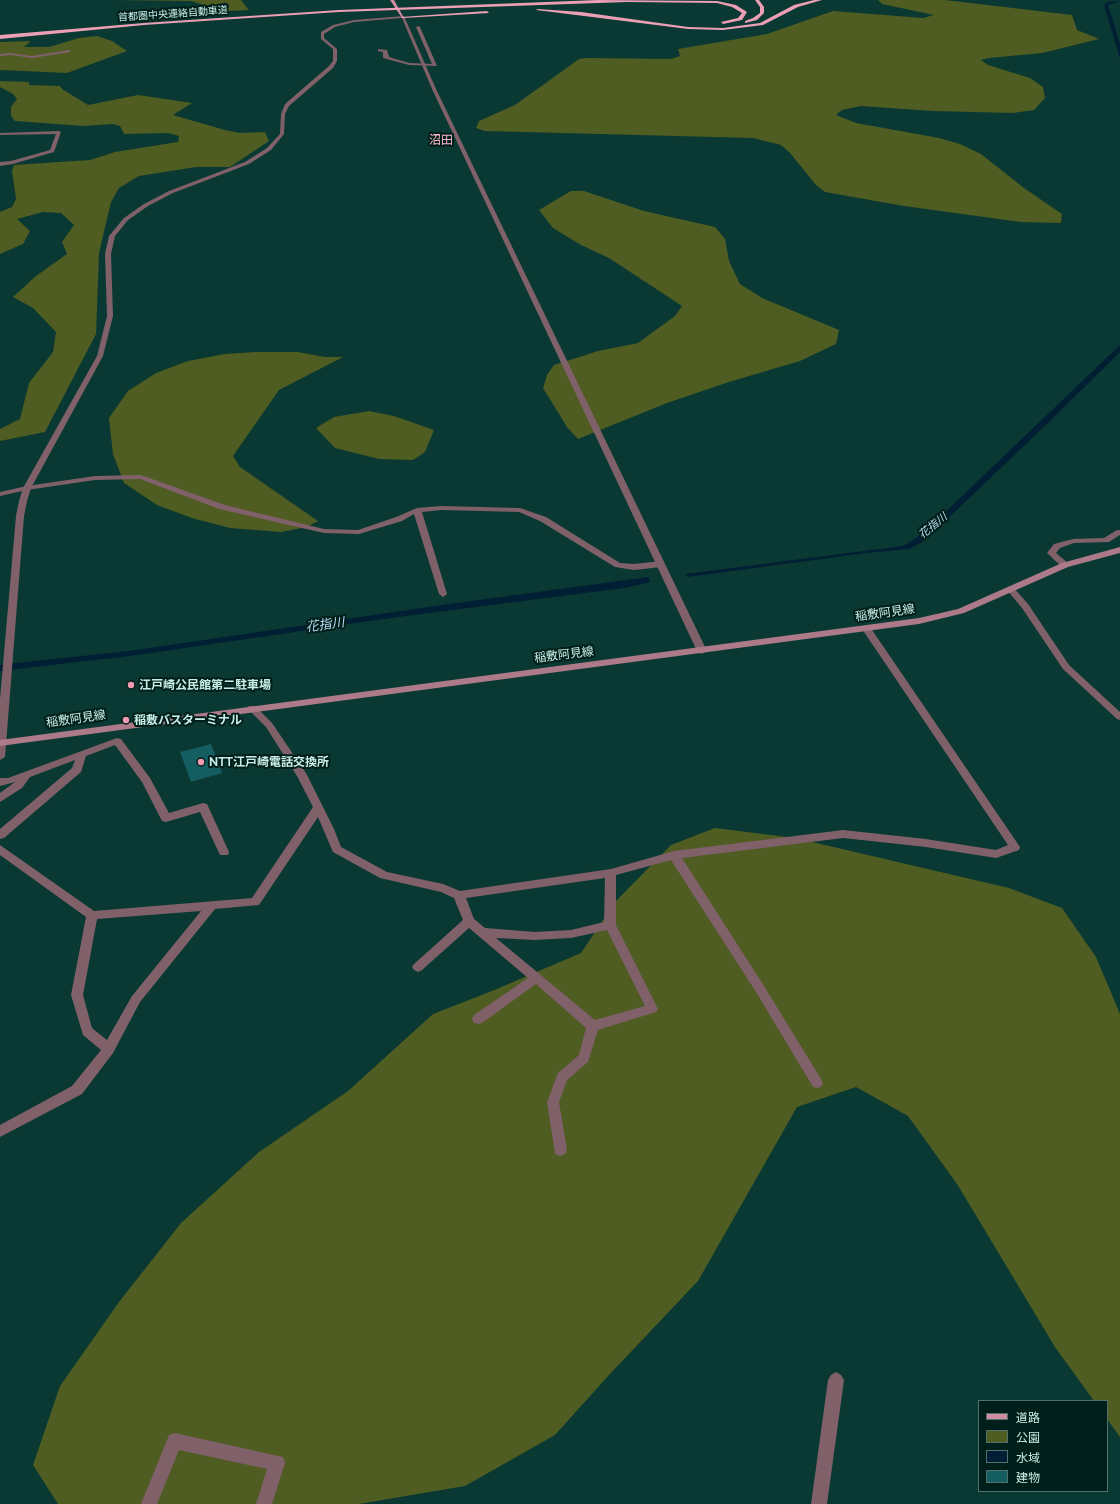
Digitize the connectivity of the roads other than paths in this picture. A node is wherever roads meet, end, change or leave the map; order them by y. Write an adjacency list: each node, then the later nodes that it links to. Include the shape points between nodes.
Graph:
1 (510, 0): 7 (highway)
2 (530, 0): 7 (highway, 首都圏中央連絡自動車道)
3 (636, 0): 8 (highway, 首都圏中央連絡自動車道)
4 (756, 0): 12 (highway, via 762,7 762,13 755,19 740,24 704,26)
5 (762, 0): 12 (highway, via 769,11 764,18 755,22 732,27 697,28)
6 (820, 0): 12 (highway, via 796,6 761,24 739,28 703,29)
7 (490, 1): 14 (highway, 首都圏中央連絡自動車道, via 273,13 89,27)
8 (610, 1): 12 (highway, via 717,2 745,12 740,19 720,24); 14 (highway, 首都圏中央連絡自動車道, via 332,12 144,24)
9 (393, 2): 11 (main road)
10 (490, 12): 11 (highway)
11 (403, 17): 12 (highway, via 551,10); 18 (street); 21 (street, via 350,22 323,31 322,38 335,49 335,61 287,105 283,114 282,134 269,149 247,163 160,197 139,209 118,227 108,245 110,316 100,356)
12 (657, 23)
13 (418, 26): 18 (street, via 435,65)
14 (0, 37)
15 (69, 50): 17 (street, via 32,57)
16 (380, 50): 18 (street, via 385,51 384,57)
17 (0, 55)
18 (424, 65): 26 (street)
19 (0, 134): 20 (street, via 59,132 52,151)
20 (0, 164)
21 (27, 488): 22 (street); 23 (street, via 95,478 141,477 222,507 324,530 359,532 399,519); 32 (street, via 20,516)
22 (0, 494)
23 (417, 510): 26 (street, via 520,510 543,519 618,565 634,567); 29 (street)
24 (1120, 532): 27 (street, via 1106,540 1073,541 1057,546 1051,553)
25 (1120, 550): 27 (main road, 稲敷阿見線)
26 (662, 564): 31 (street)
27 (1065, 565): 28 (main road, 稲敷阿見線)
28 (1011, 590): 30 (main road, 稲敷阿見線, via 941,616); 34 (street, via 1025,606 1066,667)
29 (443, 594)
30 (867, 629): 31 (main road, 稲敷阿見線); 45 (street, via 1015,847 996,854 843,834)
31 (702, 651): 33 (main road, 稲敷阿見線)
32 (5, 657): 35 (street)
33 (252, 708): 35 (main road, 稲敷阿見線); 41 (street, via 269,725 302,775)
34 (1120, 717)
35 (0, 743): 37 (street)
36 (81, 755): 38 (street); 42 (street, via 77,770); 44 (street, via 117,741 146,780 166,818 202,807)
37 (0, 757)
38 (26, 775): 39 (street); 40 (street, via 18,786)
39 (0, 782)
40 (0, 798)
41 (318, 808): 47 (street, via 337,849 384,875 443,888); 48 (street, via 255,902)
42 (0, 835)
43 (0, 849): 49 (street)
44 (224, 852)
45 (674, 855): 46 (street); 58 (street)
46 (611, 873): 47 (street); 51 (street)
47 (459, 895): 50 (street)
48 (212, 905): 49 (street); 57 (street, via 136,999)
49 (92, 915): 57 (street, via 77,995 87,1030)
50 (469, 921): 52 (street); 53 (street)
51 (610, 925): 52 (street, via 571,934 535,936); 56 (street, via 652,1008)
52 (482, 932): 54 (street)
53 (418, 967)
54 (536, 978): 55 (street); 56 (street)
55 (478, 1019)
56 (593, 1026): 60 (street, via 584,1058 562,1077 553,1102)
57 (109, 1049): 59 (street, via 76,1090)
58 (817, 1083)
59 (0, 1131)
60 (560, 1150)
61 (836, 1380): 64 (street)
62 (149, 1504): 63 (street, via 175,1441 277,1463)
63 (264, 1504)
64 (819, 1504)

